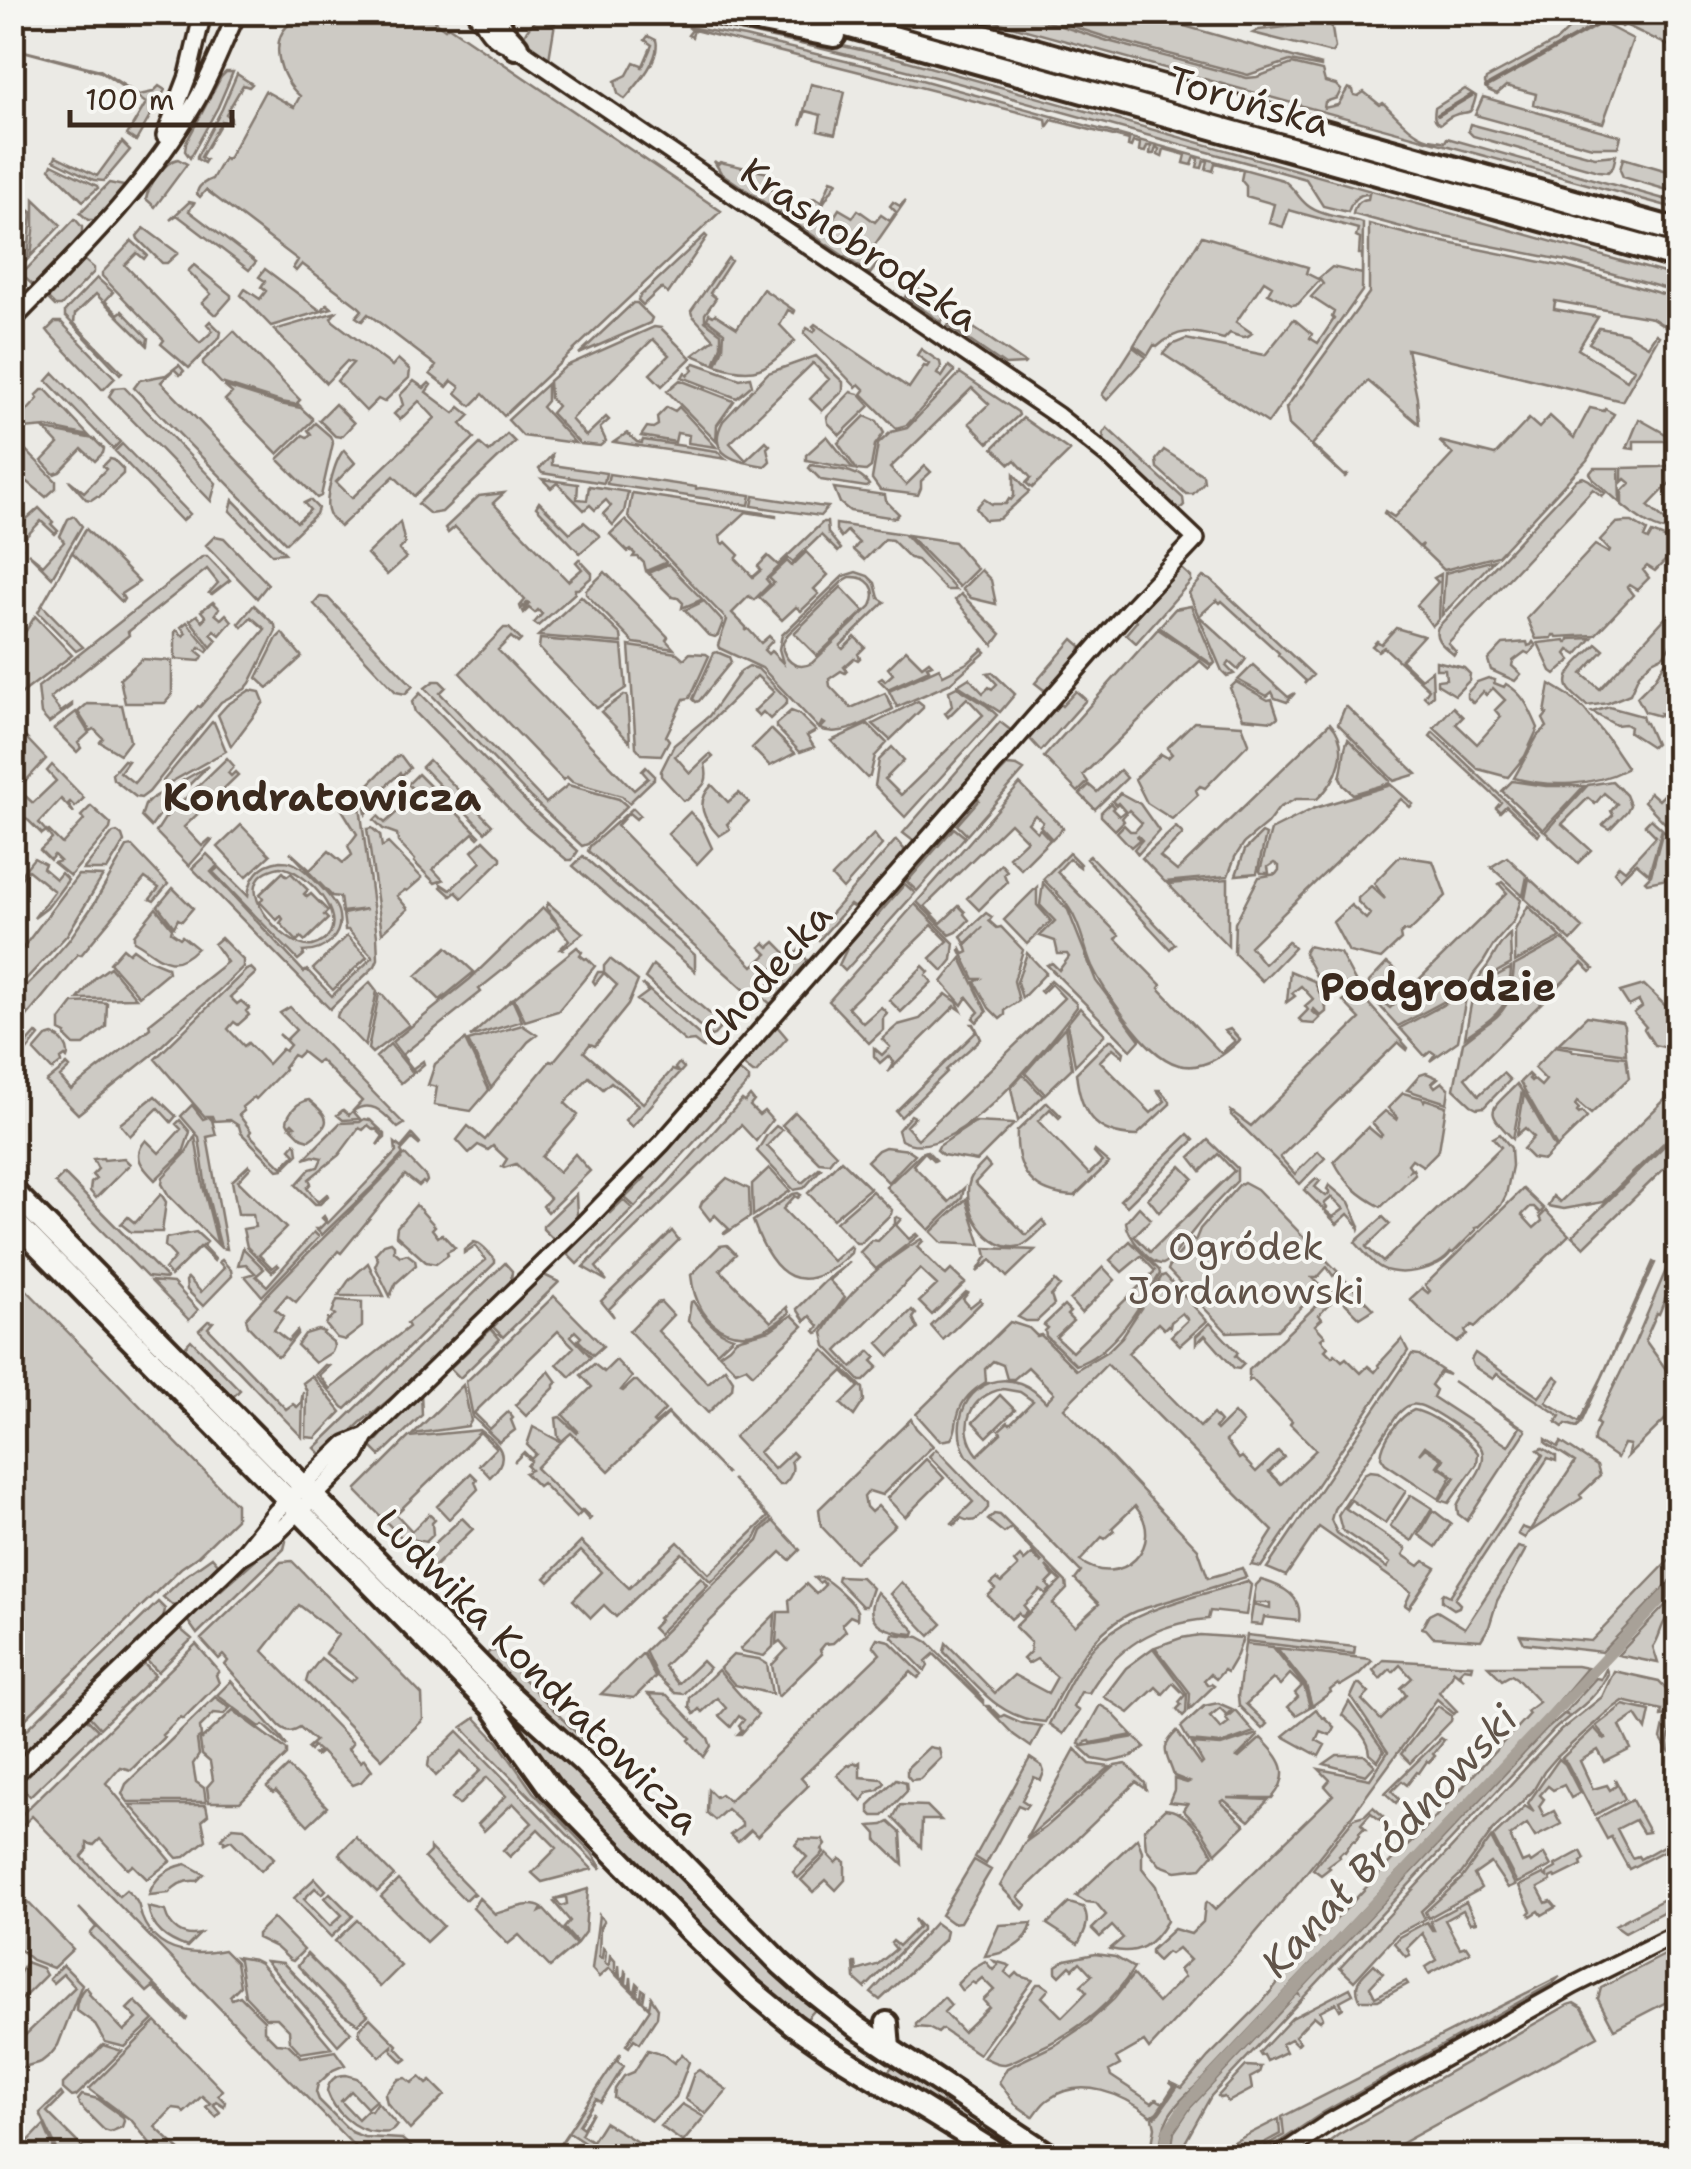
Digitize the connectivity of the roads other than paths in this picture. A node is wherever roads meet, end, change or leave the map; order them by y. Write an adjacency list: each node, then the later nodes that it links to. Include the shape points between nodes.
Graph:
1 (203, 12): 11 (street, via 188,76)
2 (238, 12): 11 (street, via 195,103)
3 (716, 12): 10 (highway)
4 (800, 12): 10 (highway, Toruńska)
5 (896, 12): 8 (highway, Toruńska)
6 (923, 12): 8 (highway)
7 (485, 13): 9 (highway)
8 (1013, 45): 12 (highway, Toruńska)
9 (516, 47): 15 (street, Krasnobrodzka, via 1058,416)
10 (966, 58): 13 (highway, Toruńska)
11 (151, 167): 14 (street)
12 (1678, 231)
13 (1678, 257)
14 (12, 321)
15 (1196, 539): 18 (street, Chodecka, via 662,1142 366,1436 346,1444)
16 (12, 1190): 18 (main road, Ludwika Kondratowicza)
17 (12, 1219): 18 (main road, Ludwika Kondratowicza)
18 (301, 1499): 19 (street, Chodecka, via 275,1535 240,1557); 22 (main road, Ludwika Kondratowicza, via 583,1762 790,1972); 23 (main road, Ludwika Kondratowicza, via 492,1707 550,1788 734,1974 846,2062)
19 (12, 1776)
20 (1678, 1933): 25 (street, via 1539,2004)
21 (887, 2023): 22 (main road)
22 (889, 2048): 24 (main road, Ludwika Kondratowicza)
23 (1001, 2156)
24 (1051, 2156)
25 (1278, 2156)

